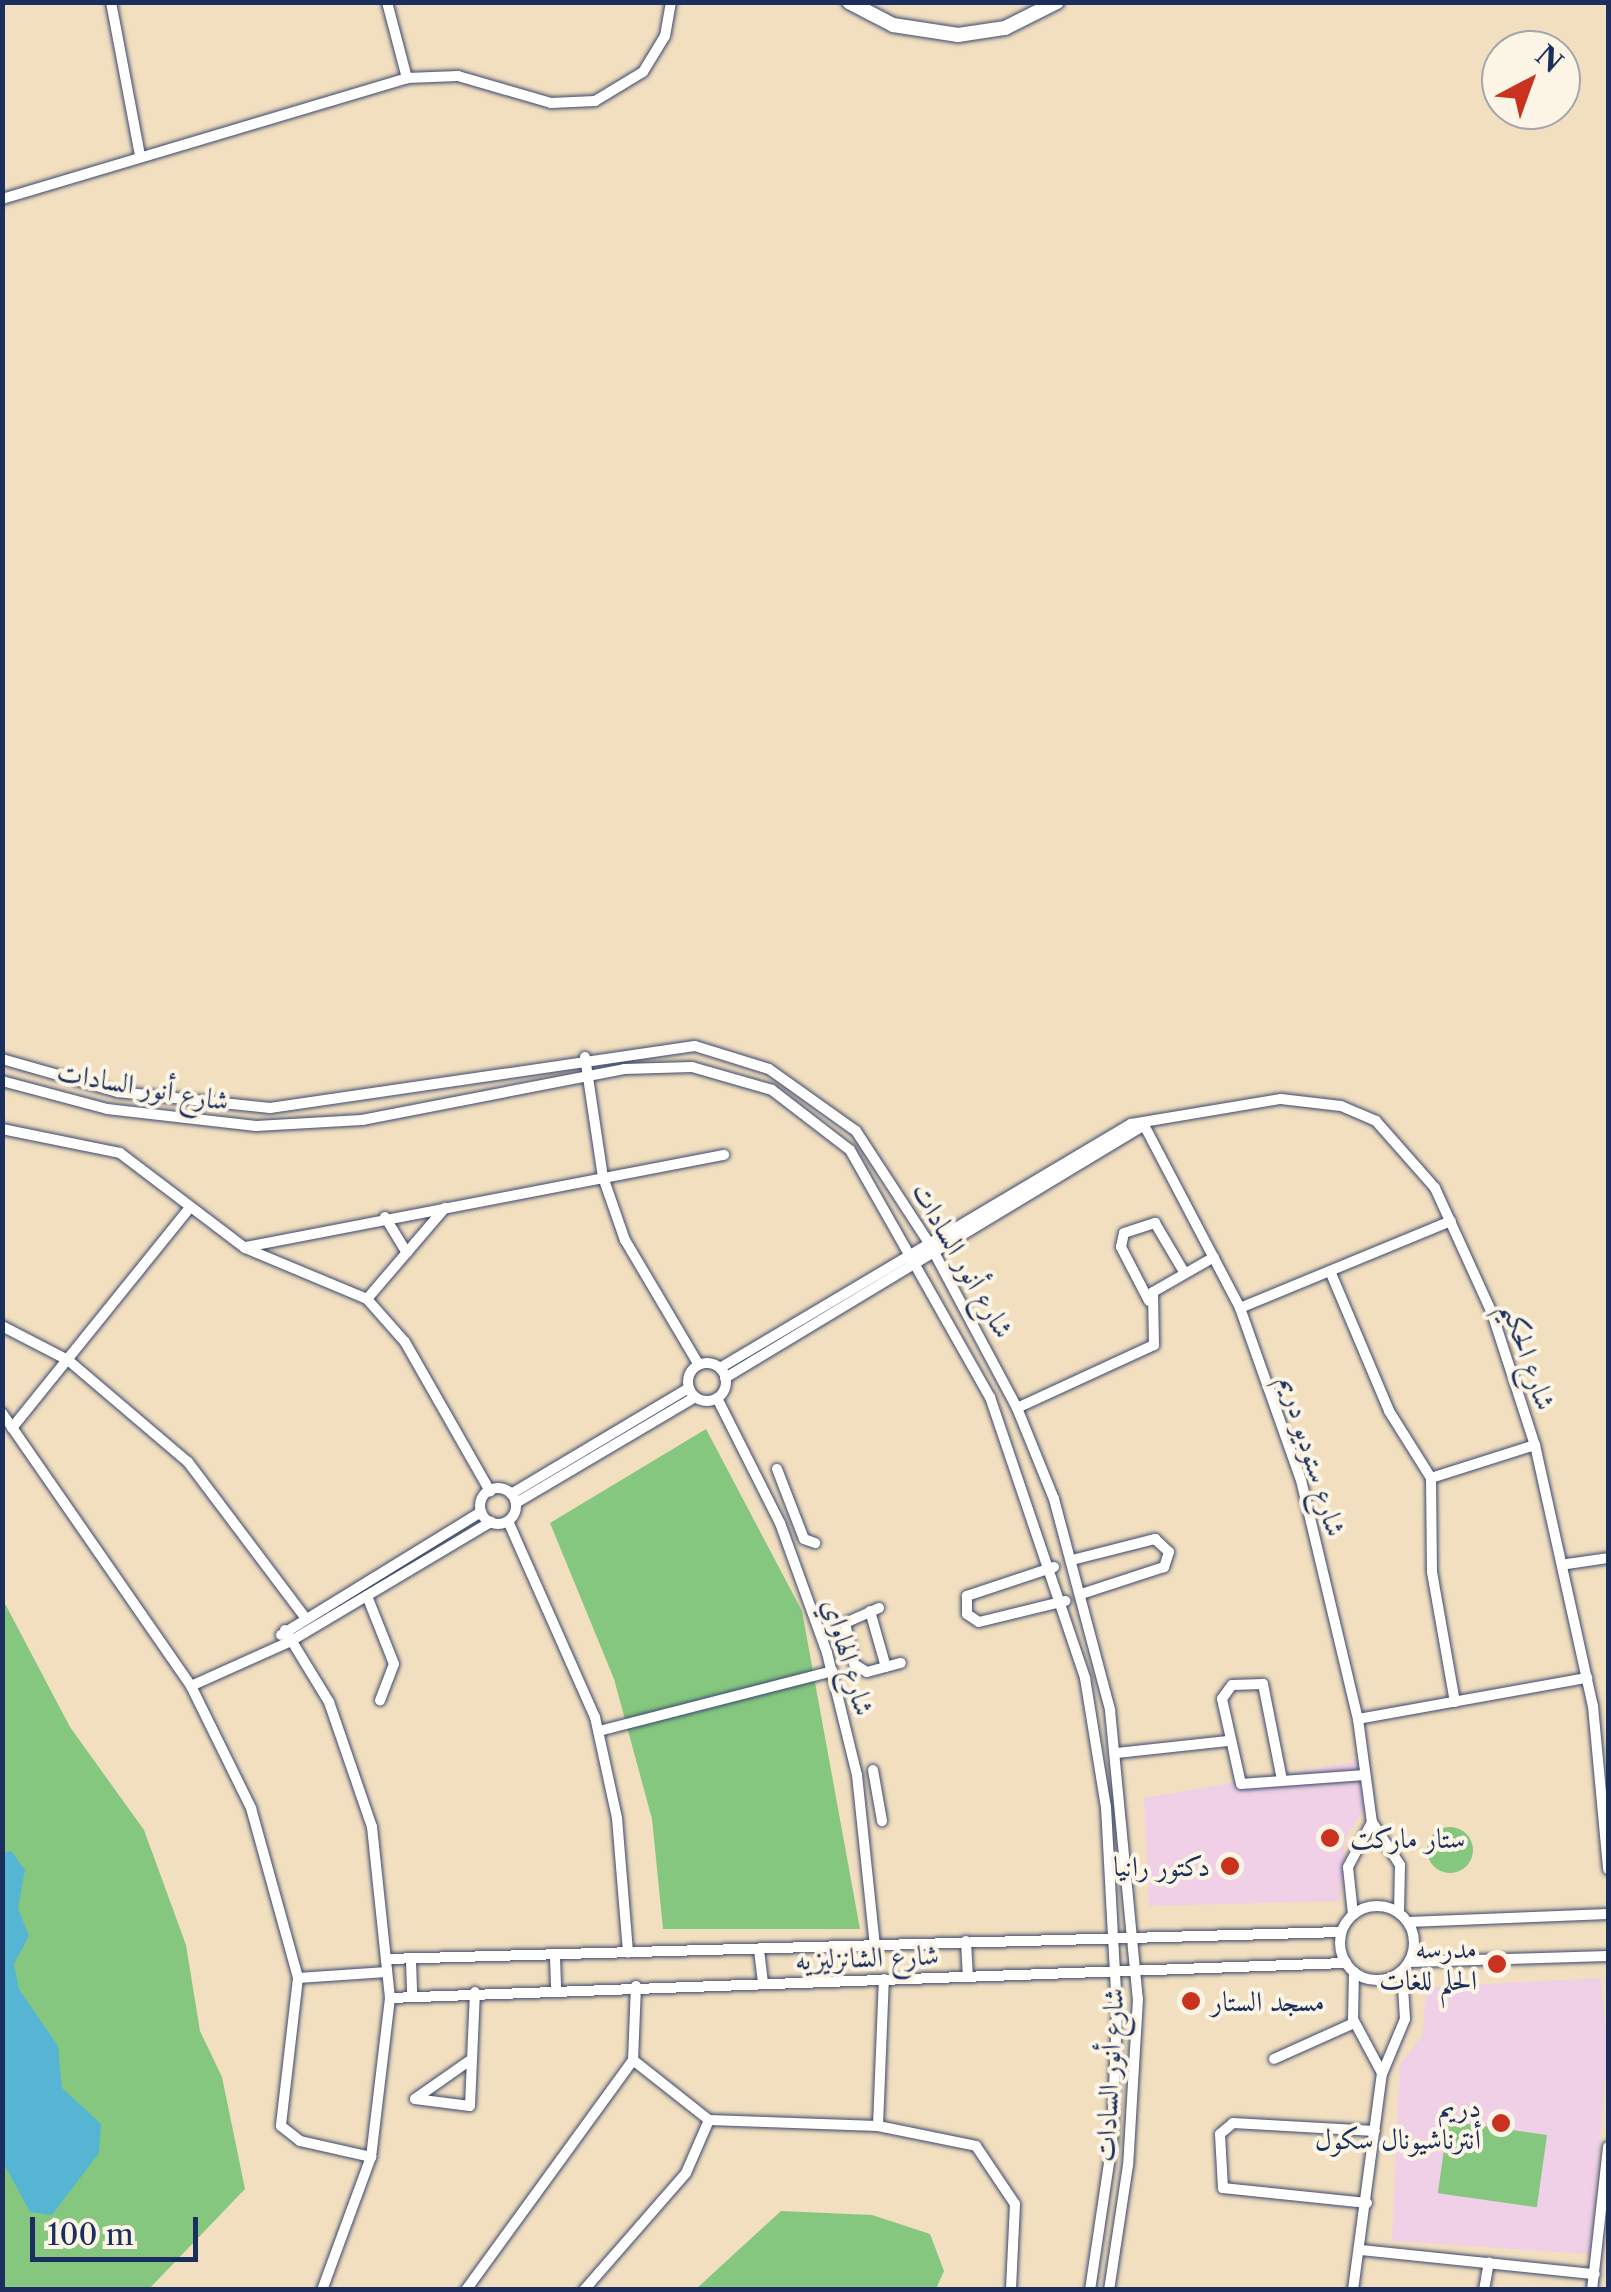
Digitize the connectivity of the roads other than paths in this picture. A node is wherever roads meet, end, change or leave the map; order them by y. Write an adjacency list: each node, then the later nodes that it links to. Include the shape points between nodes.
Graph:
1 (111, 2): 7 (street)
2 (388, 2): 6 (street)
3 (671, 2): 6 (street, via 665,36 643,72 594,101 551,103 458,76)
4 (849, 2): 5 (street, via 893,25 958,35 1005,28)
5 (1058, 2)
6 (407, 78): 7 (street)
7 (140, 155): 8 (street)
8 (2, 199)
9 (585, 1057): 10 (street, شارع أنور السادات, via 270,1108 118,1092); 11 (street, شارع أنور السادات, via 696,1046); 12 (street)
10 (3, 1061)
11 (756, 1064): 13 (street); 24 (street, شارع أنور السادات, via 856,1131)
12 (589, 1075): 13 (street, شارع أنور السادات, via 676,1066); 14 (street, شارع أنور السادات, via 362,1120 256,1126 107,1108); 18 (street)
13 (750, 1081): 27 (street, شارع أنور السادات, via 813,1115 850,1150)
14 (2, 1082)
15 (1144, 1124): 22 (street, شارع الحكيم, via 1281,1099 1340,1106 1376,1122 1418,1160); 24 (street); 26 (street, شارع ستوديو دريم)
16 (2, 1128): 20 (street, via 120,1153)
17 (724, 1154): 18 (street)
18 (603, 1177): 19 (street); 35 (street, via 636,1261)
19 (445, 1208): 21 (street); 25 (street)
20 (187, 1211): 23 (street); 34 (street)
21 (385, 1217): 23 (street); 25 (street)
22 (1451, 1221): 28 (street); 42 (street, شارع الحكيم)
23 (244, 1248): 30 (street)
24 (932, 1248): 27 (street); 39 (street, شارع أنور السادات)
25 (407, 1253): 30 (street)
26 (1214, 1257): 29 (street); 32 (street, شارع ستوديو دريم)
27 (916, 1258): 36 (street); 58 (street, شارع أنور السادات, via 990,1396)
28 (1330, 1271): 32 (street); 44 (street, via 1388,1411)
29 (1184, 1272): 31 (street); 31 (street, via 1155,1223 1124,1233 1121,1247)
30 (367, 1300): 45 (street, via 405,1342)
31 (1149, 1301): 39 (street, via 1154,1345)
32 (1240, 1308): 75 (street, شارع ستوديو دريم, via 1311,1514)
33 (2, 1326): 34 (street)
34 (68, 1360): 41 (street); 62 (street, via 188,1462)
35 (699, 1365): 36 (street); 37 (street)
36 (723, 1373): 38 (street)
37 (692, 1392): 38 (street); 46 (street)
38 (717, 1398): 48 (street, شارع الهاواي)
39 (1017, 1408): 56 (street, شارع أنور السادات)
40 (2, 1413): 41 (street)
41 (12, 1428): 72 (street)
42 (1535, 1445): 44 (street); 57 (street, شارع الحكيم)
43 (777, 1469): 47 (street)
44 (1431, 1478): 74 (street, via 1432,1572)
45 (490, 1491): 46 (street); 49 (street)
46 (513, 1499): 51 (street)
47 (790, 1501): 48 (street); 50 (street)
48 (774, 1509): 53 (street, شارع الهاواي)
49 (482, 1512): 52 (street); 62 (street)
50 (797, 1515): 53 (street); 54 (street)
51 (508, 1521): 52 (street); 76 (street)
52 (491, 1522): 60 (street)
53 (780, 1523): 67 (street, شارع الهاواي)
54 (815, 1543)
55 (1608, 1558): 57 (street)
56 (1072, 1560): 59 (street, شارع أنور السادات); 59 (street, via 1155,1539 1169,1552 1164,1567)
57 (1567, 1564): 71 (street, شارع الحكيم)
58 (1054, 1567): 61 (street, شارع أنور السادات); 61 (street, via 968,1596 967,1614 978,1622)
59 (1081, 1594): 78 (street, شارع أنور السادات)
60 (367, 1596): 65 (street); 73 (street, via 394,1664)
61 (1065, 1601): 95 (street, شارع أنور السادات, via 1101,1773)
62 (305, 1617): 63 (street)
63 (285, 1630): 64 (street); 65 (street)
64 (278, 1640): 65 (street); 72 (street)
65 (291, 1641): 103 (street, via 329,1702 372,1827)
66 (849, 1646): 67 (street); 69 (street, via 860,1670); 69 (street, via 846,1619 874,1609)
67 (828, 1653): 70 (street, شارع الهاواي)
68 (901, 1662): 69 (street)
69 (886, 1666)
70 (832, 1671): 76 (street); 83 (street, شارع الهاواي)
71 (1586, 1678): 74 (street); 88 (street, شارع الحكيم)
72 (191, 1686): 109 (street, via 251,1808)
73 (380, 1700)
74 (1456, 1702): 75 (street)
75 (1358, 1719): 80 (street, شارع ستوديو دريم)
76 (598, 1731): 99 (street, via 617,1818)
77 (1226, 1741): 78 (street); 81 (street, via 1240,1784); 81 (street, via 1223,1693 1257,1680 1268,1693)
78 (1116, 1753): 94 (street, شارع أنور السادات)
79 (873, 1770): 82 (street)
80 (1364, 1775): 81 (street); 87 (street, شارع ستوديو دريم)
81 (1282, 1780)
82 (876, 1786): 83 (street); 84 (street)
83 (859, 1789): 85 (street, شارع الهاواي)
84 (878, 1802): 85 (street); 86 (street)
85 (862, 1806): 97 (street, شارع الهاواي)
86 (882, 1821)
87 (1372, 1822): 89 (street, شارع ستوديو دريم, via 1400,1865); 90 (street, via 1348,1867)
88 (1608, 1869)
89 (1399, 1913): 90 (street, via 1376,1906); 92 (street)
90 (1353, 1914): 93 (street)
91 (1608, 1914): 92 (street)
92 (1408, 1922): 104 (street)
93 (1341, 1932): 94 (street, شارع الشانزليزيه); 105 (street)
94 (1134, 1938): 95 (street, شارع الشانزليزيه); 107 (street, شارع أنور السادات)
95 (1115, 1939): 96 (street, شارع الشانزليزيه); 106 (street, شارع أنور السادات)
96 (966, 1941): 97 (street, شارع الشانزليزيه); 108 (street)
97 (876, 1946): 98 (street, شارع الشانزليزيه)
98 (759, 1950): 99 (street, شارع الشانزليزيه); 111 (street)
99 (628, 1954): 101 (street, شارع الشانزليزيه)
100 (1608, 1956): 104 (street)
101 (555, 1957): 102 (street, شارع الشانزليزيه); 113 (street)
102 (411, 1961): 103 (street, شارع الشانزليزيه); 114 (street)
103 (387, 1965): 109 (street, شارع الشانزليزيه); 116 (street)
104 (1405, 1966): 105 (street, via 1378,1980); 121 (street, via 1405,2020)
105 (1350, 1968): 107 (street, شارع الشانزليزيه); 117 (street)
106 (1116, 1972): 107 (street, شارع الشانزليزيه); 108 (street, شارع الشانزليزيه); 135 (street, شارع أنور السادات, via 1112,2142)
107 (1137, 1972): 136 (street, شارع أنور السادات, via 1134,2111)
108 (968, 1976): 110 (street, شارع الشانزليزيه)
109 (298, 1978): 126 (street, via 280,2126 300,2141)
110 (884, 1979): 111 (street, شارع الشانزليزيه); 123 (street)
111 (763, 1982): 112 (street, شارع الشانزليزيه)
112 (636, 1986): 113 (street, شارع الشانزليزيه); 119 (street)
113 (556, 1988): 115 (street, شارع الشانزليزيه)
114 (412, 1992): 115 (street, شارع الشانزليزيه); 116 (street, شارع الشانزليزيه)
115 (476, 1992): 120 (street)
116 (390, 1998): 126 (street)
117 (1354, 2023): 118 (street); 121 (street)
118 (1274, 2059)
119 (633, 2060): 122 (street); 132 (street)
120 (469, 2061): 120 (street, via 420,2089 416,2101 468,2108)
121 (1382, 2074): 124 (street)
122 (709, 2120): 123 (street); 133 (street, via 686,2173)
123 (878, 2126): 134 (street, via 950,2134 988,2157 1019,2225)
124 (1376, 2131): 127 (street); 127 (street, via 1233,2123 1220,2134 1223,2188)
125 (1608, 2148): 130 (street)
126 (371, 2157): 131 (street)
127 (1367, 2203): 128 (street)
128 (1361, 2250): 129 (street); 137 (street)
129 (1490, 2262): 130 (street); 138 (street)
130 (1595, 2274): 139 (street)
131 (322, 2290)
132 (466, 2290)
133 (584, 2290)
134 (1010, 2290)
135 (1090, 2290)
136 (1109, 2290)
137 (1353, 2290)
138 (1484, 2290)
139 (1592, 2290)

